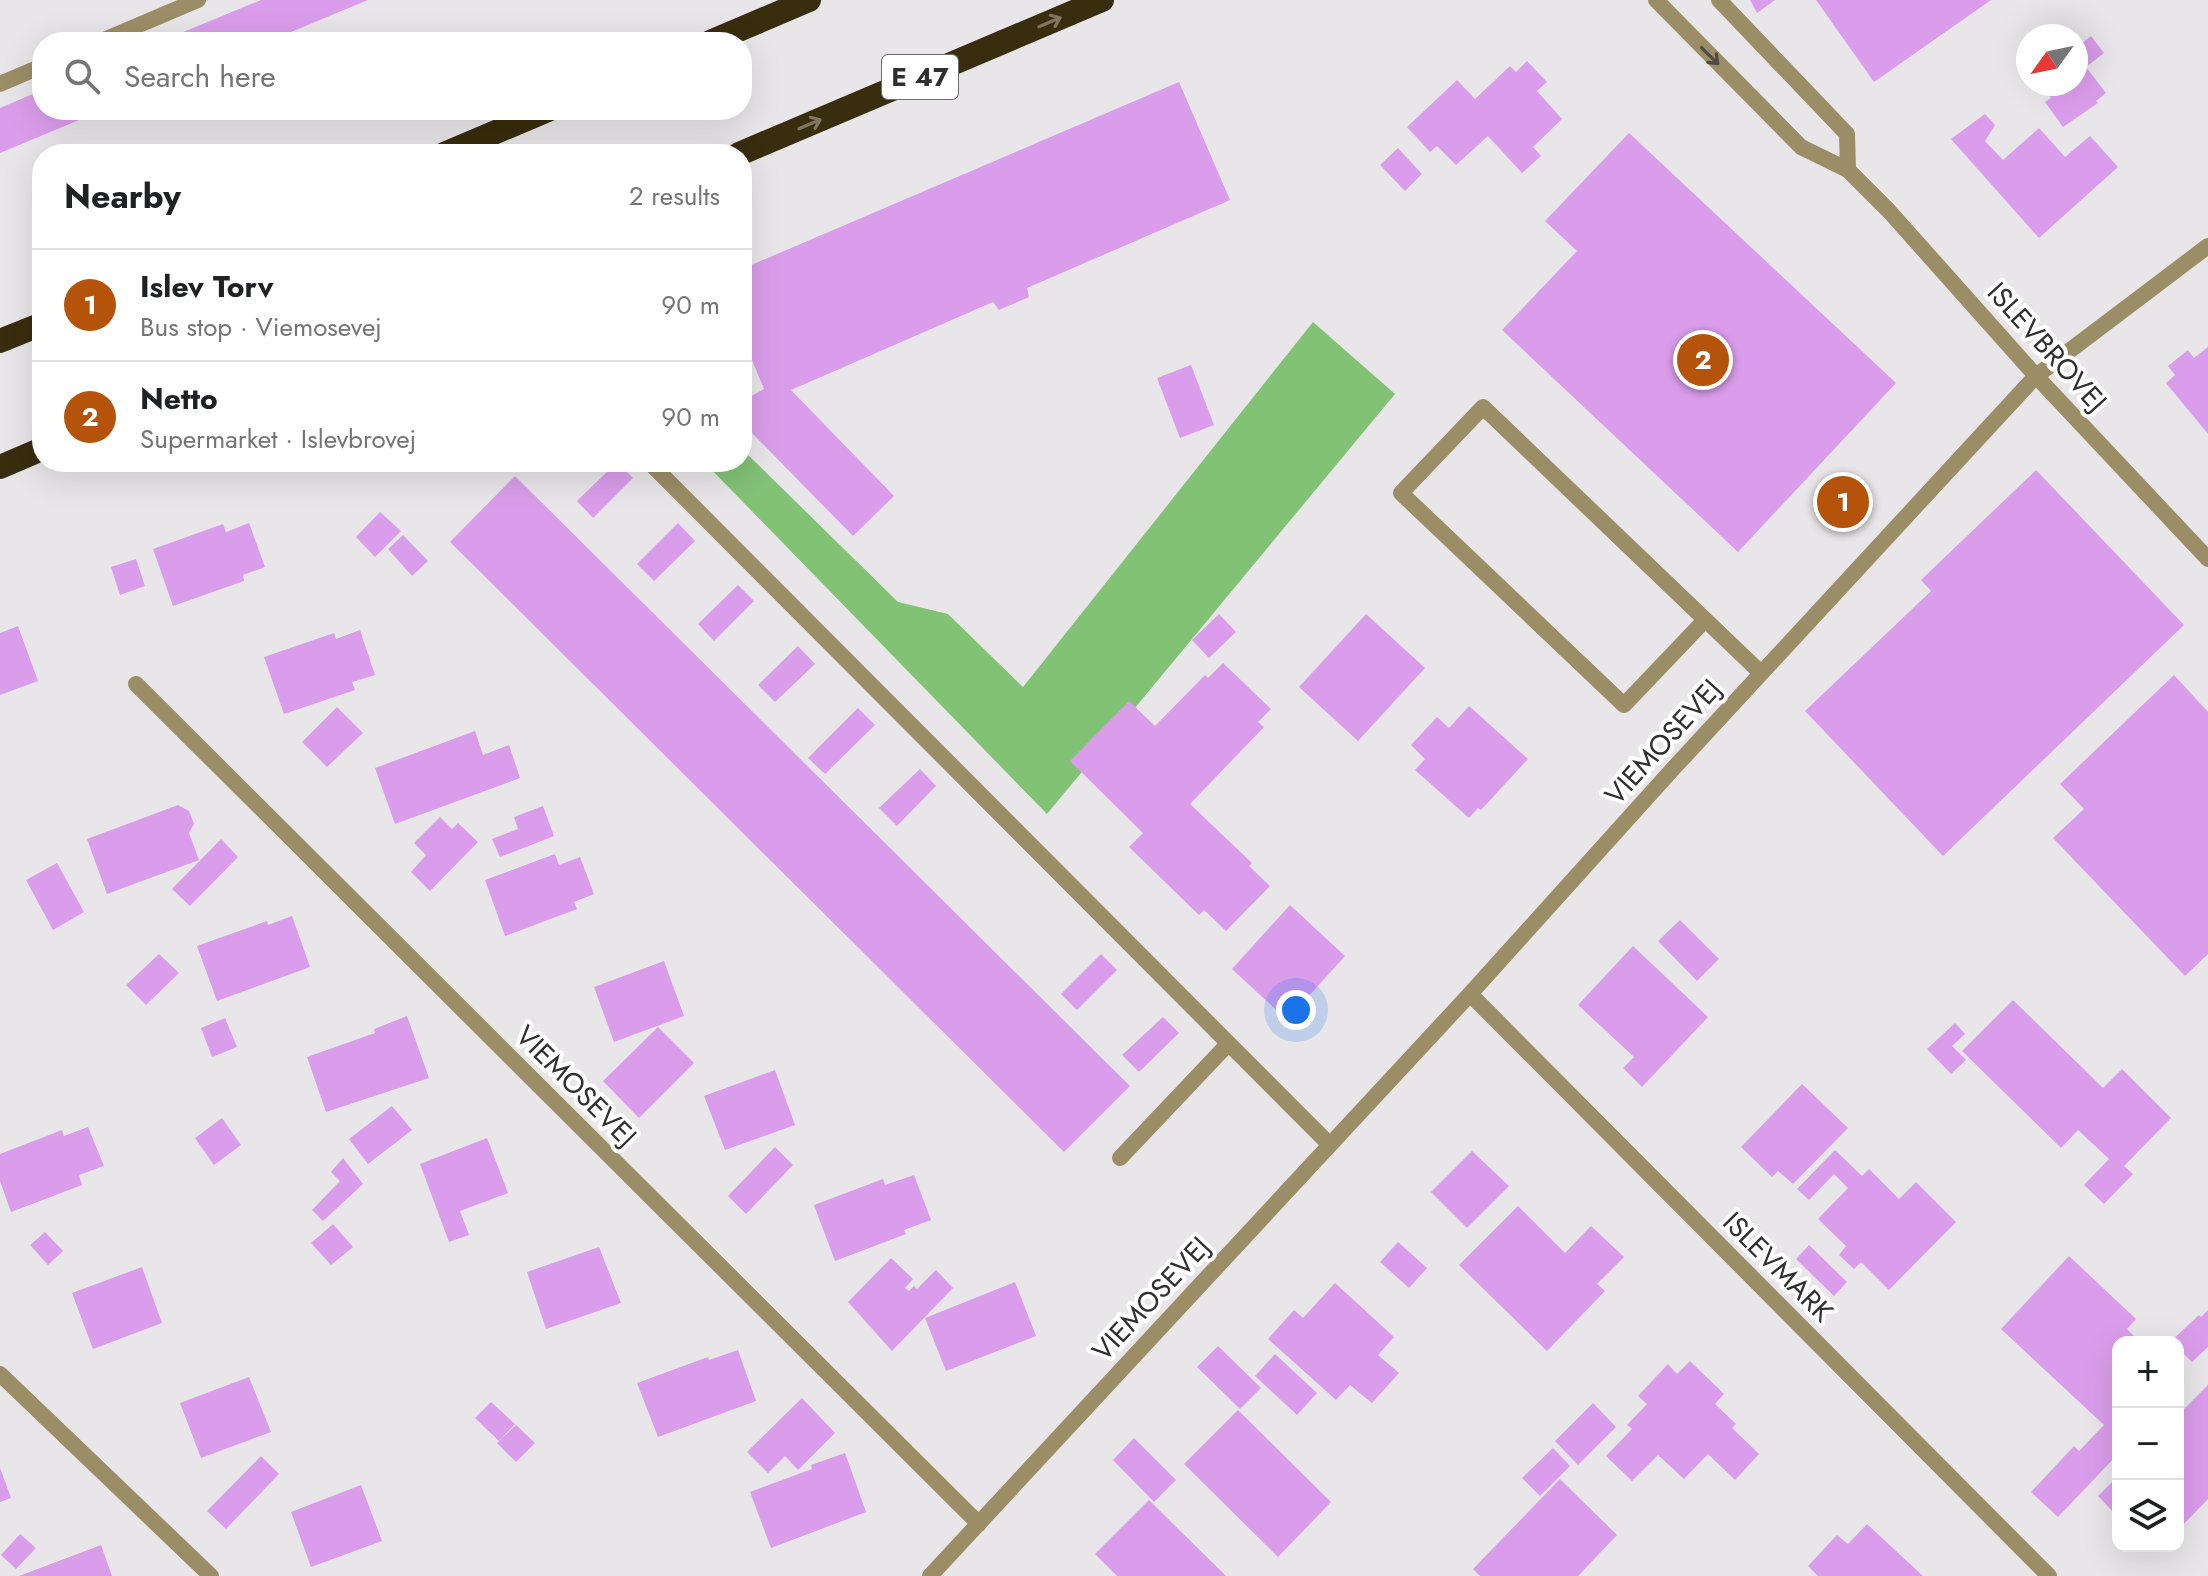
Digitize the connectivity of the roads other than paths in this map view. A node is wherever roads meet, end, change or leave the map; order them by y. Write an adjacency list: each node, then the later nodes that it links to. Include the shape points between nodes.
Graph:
1 (198, 0): 6 (street)
2 (809, 0): 7 (highway)
3 (1102, 0): 12 (highway, E 47, one-way to 3)
4 (1656, 0): 13 (street, ISLEVBROVEJ, one-way to 13, via 1801,147)
5 (1719, 0): 13 (street, via 1847,134)
6 (123, 32)
7 (734, 32)
8 (32, 70): 9 (street)
9 (0, 84)
10 (524, 120): 11 (highway)
11 (468, 144)
12 (752, 148)
13 (1848, 170): 17 (street, ISLEVBROVEJ)
14 (2208, 246): 17 (street, VIEMOSEVEJ)
15 (32, 328): 16 (highway)
16 (0, 341)
17 (2036, 376): 21 (street, ISLEVBROVEJ); 23 (street, VIEMOSEVEJ)
18 (32, 453): 19 (highway)
19 (0, 467)
20 (659, 472): 26 (street)
21 (2208, 559)
22 (1705, 620): 22 (street, via 1483,407 1401,493 1624,705); 23 (street)
23 (1761, 673): 25 (street, VIEMOSEVEJ)
24 (136, 684): 30 (street, VIEMOSEVEJ)
25 (1470, 994): 27 (street, VIEMOSEVEJ); 33 (street, ISLEVMARK)
26 (1228, 1044): 27 (street); 28 (street)
27 (1330, 1145): 30 (street, VIEMOSEVEJ)
28 (1120, 1158)
29 (0, 1374): 31 (street)
30 (979, 1524): 32 (street, VIEMOSEVEJ)
31 (211, 1576)
32 (930, 1576)
33 (2049, 1576)

